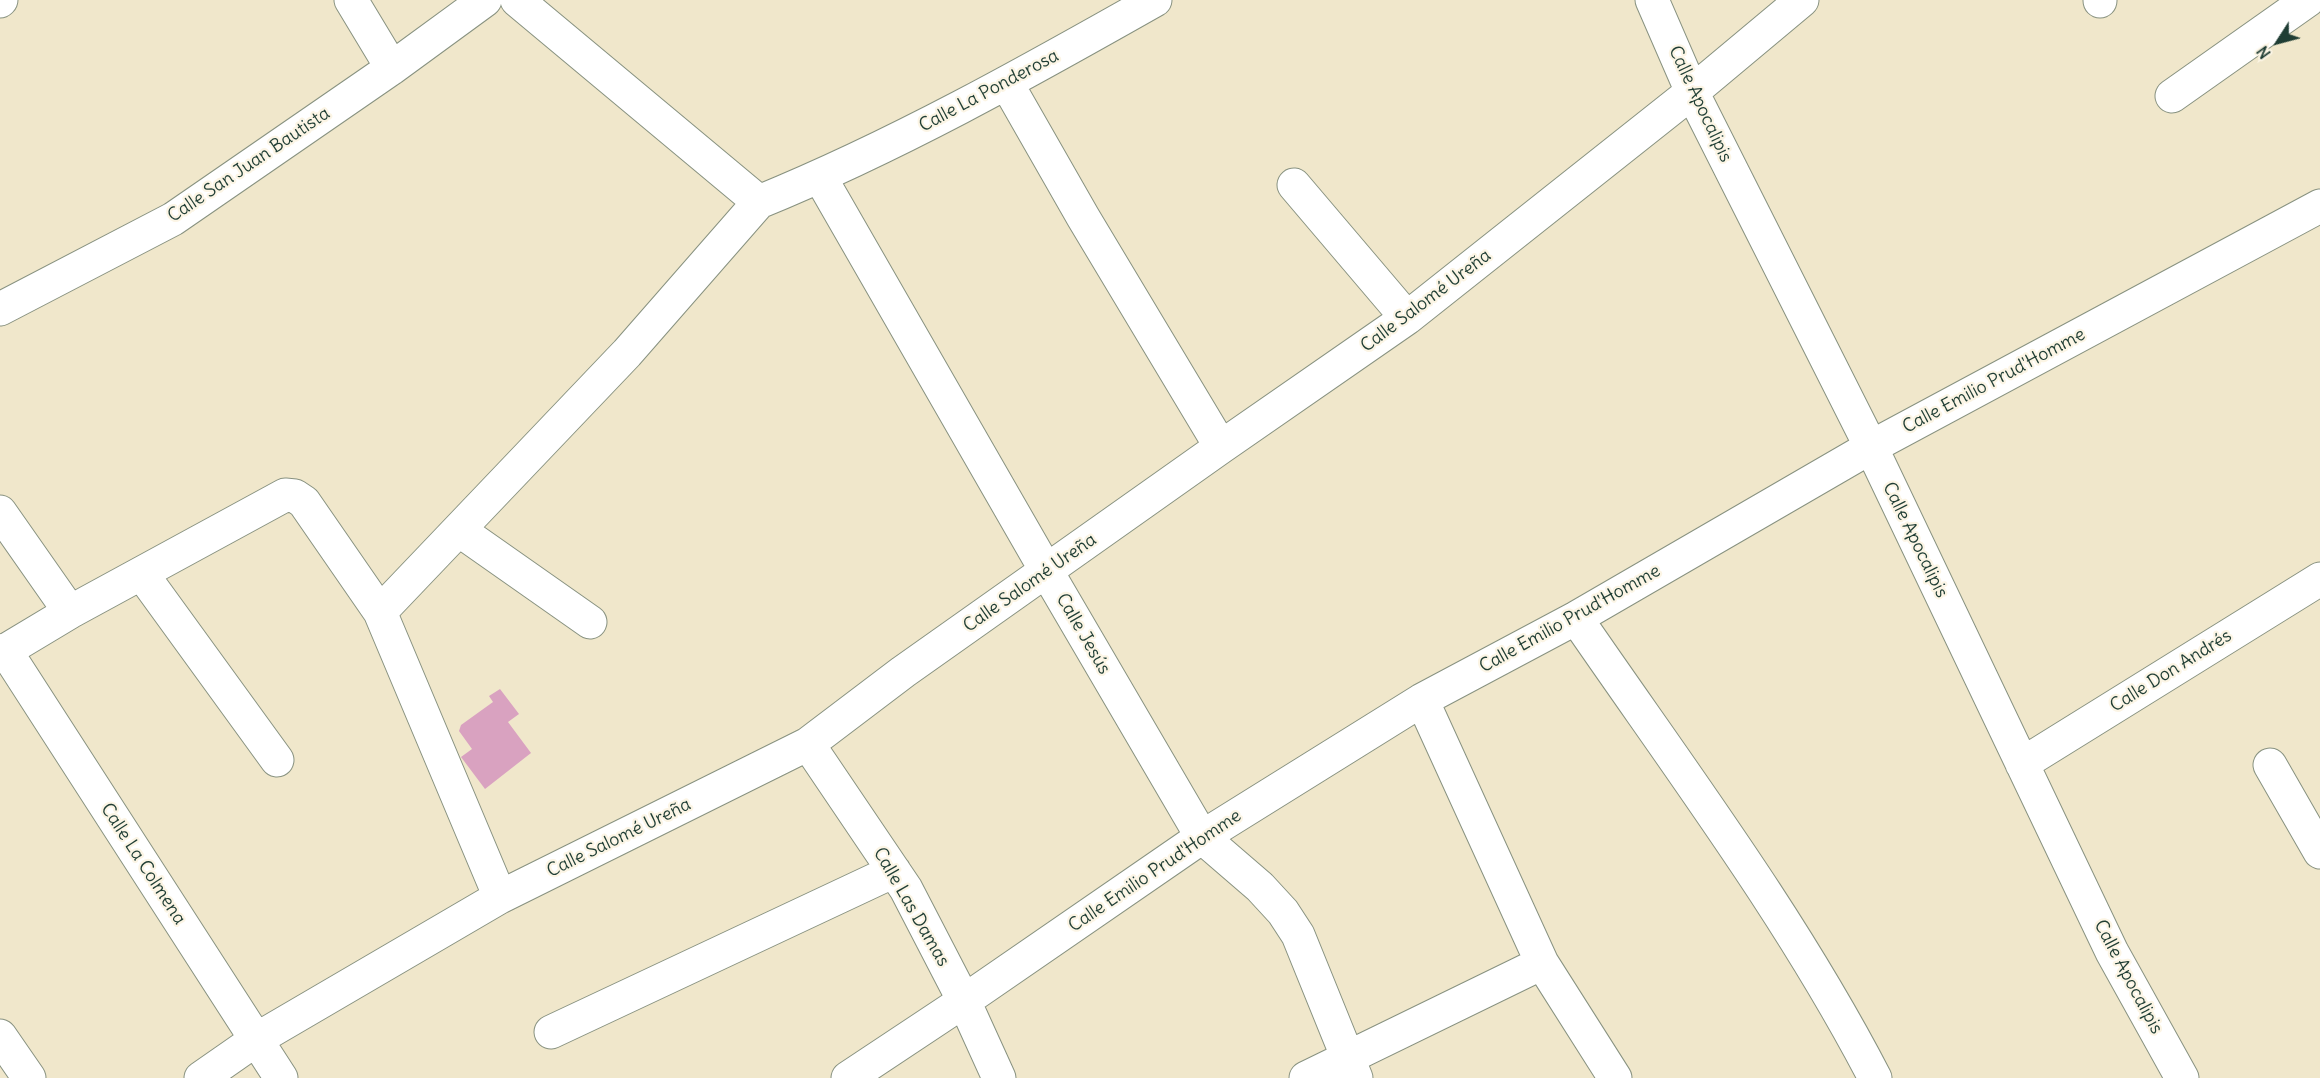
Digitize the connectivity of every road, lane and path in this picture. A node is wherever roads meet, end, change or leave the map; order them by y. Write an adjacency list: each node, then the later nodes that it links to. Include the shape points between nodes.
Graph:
1 (351, 0): 8 (street)
2 (485, 0): 8 (street, Calle San Juan Bautista)
3 (517, 0): 14 (street)
4 (1155, 0): 9 (street, Calle La Ponderosa)
5 (1652, 0): 10 (street, Calle Apocalipis)
6 (1802, 0): 10 (street, Calle Salomé Ureña)
7 (2308, 0): 11 (street)
8 (392, 68): 16 (street, Calle San Juan Bautista, via 173,219)
9 (1007, 84): 12 (street, Calle La Ponderosa); 18 (street)
10 (1692, 92): 17 (street, Calle Salomé Ureña); 19 (street, Calle Apocalipis)
11 (2172, 96)
12 (820, 177): 14 (street, Calle La Ponderosa); 22 (street, Calle Jesús)
13 (1294, 185): 17 (street)
14 (759, 202): 21 (street, via 627,353)
15 (2320, 206): 19 (street, Calle Emilio Prud'Homme)
16 (0, 309)
17 (1407, 318): 18 (street, Calle Salomé Ureña)
18 (1221, 447): 22 (street, Calle Salomé Ureña)
19 (1871, 447): 27 (street, Calle Emilio Prud'Homme); 33 (street, Calle Apocalipis)
20 (0, 512): 25 (street)
21 (459, 530): 26 (street); 28 (street)
22 (1047, 572): 31 (street, Calle Salomé Ureña); 35 (street, Calle Jesús)
23 (142, 574): 25 (street); 26 (street, via 285,495 295,496 304,502); 32 (street)
24 (2320, 579): 33 (street, Calle Don Andrés)
25 (70, 612): 29 (street)
26 (380, 612): 38 (street)
27 (1576, 618): 30 (street, Calle Emilio Prud'Homme); 52 (street, via 1749,870 1844,1018)
28 (590, 622)
29 (2, 652): 43 (street, Calle La Colmena)
30 (1422, 700): 35 (street, Calle Emilio Prud'Homme); 39 (street)
31 (808, 744): 37 (street, Calle Las Damas); 38 (street, Calle Salomé Ureña)
32 (277, 760)
33 (2022, 764): 53 (street, Calle Apocalipis, via 2112,952)
34 (2270, 765): 36 (street)
35 (1202, 837): 40 (street, Calle Emilio Prud'Homme); 44 (street, Calle Jesús, via 1260,887 1298,935)
36 (2320, 852)
37 (894, 871): 40 (street, Calle Las Damas); 41 (street)
38 (500, 897): 43 (street, Calle Salomé Ureña)
39 (1542, 963): 44 (street); 51 (street)
40 (964, 1001): 48 (street, Calle Emilio Prud'Homme); 49 (street, Calle Las Damas)
41 (551, 1032)
42 (0, 1036): 45 (street)
43 (257, 1039): 46 (street, Calle Salomé Ureña); 47 (street, Calle La Colmena)
44 (1352, 1068): 50 (street)
45 (29, 1078)
46 (201, 1078)
47 (281, 1078)
48 (848, 1078)
49 (999, 1078)
50 (1306, 1078)
51 (1615, 1078)
52 (1875, 1078)
53 (2182, 1078)

